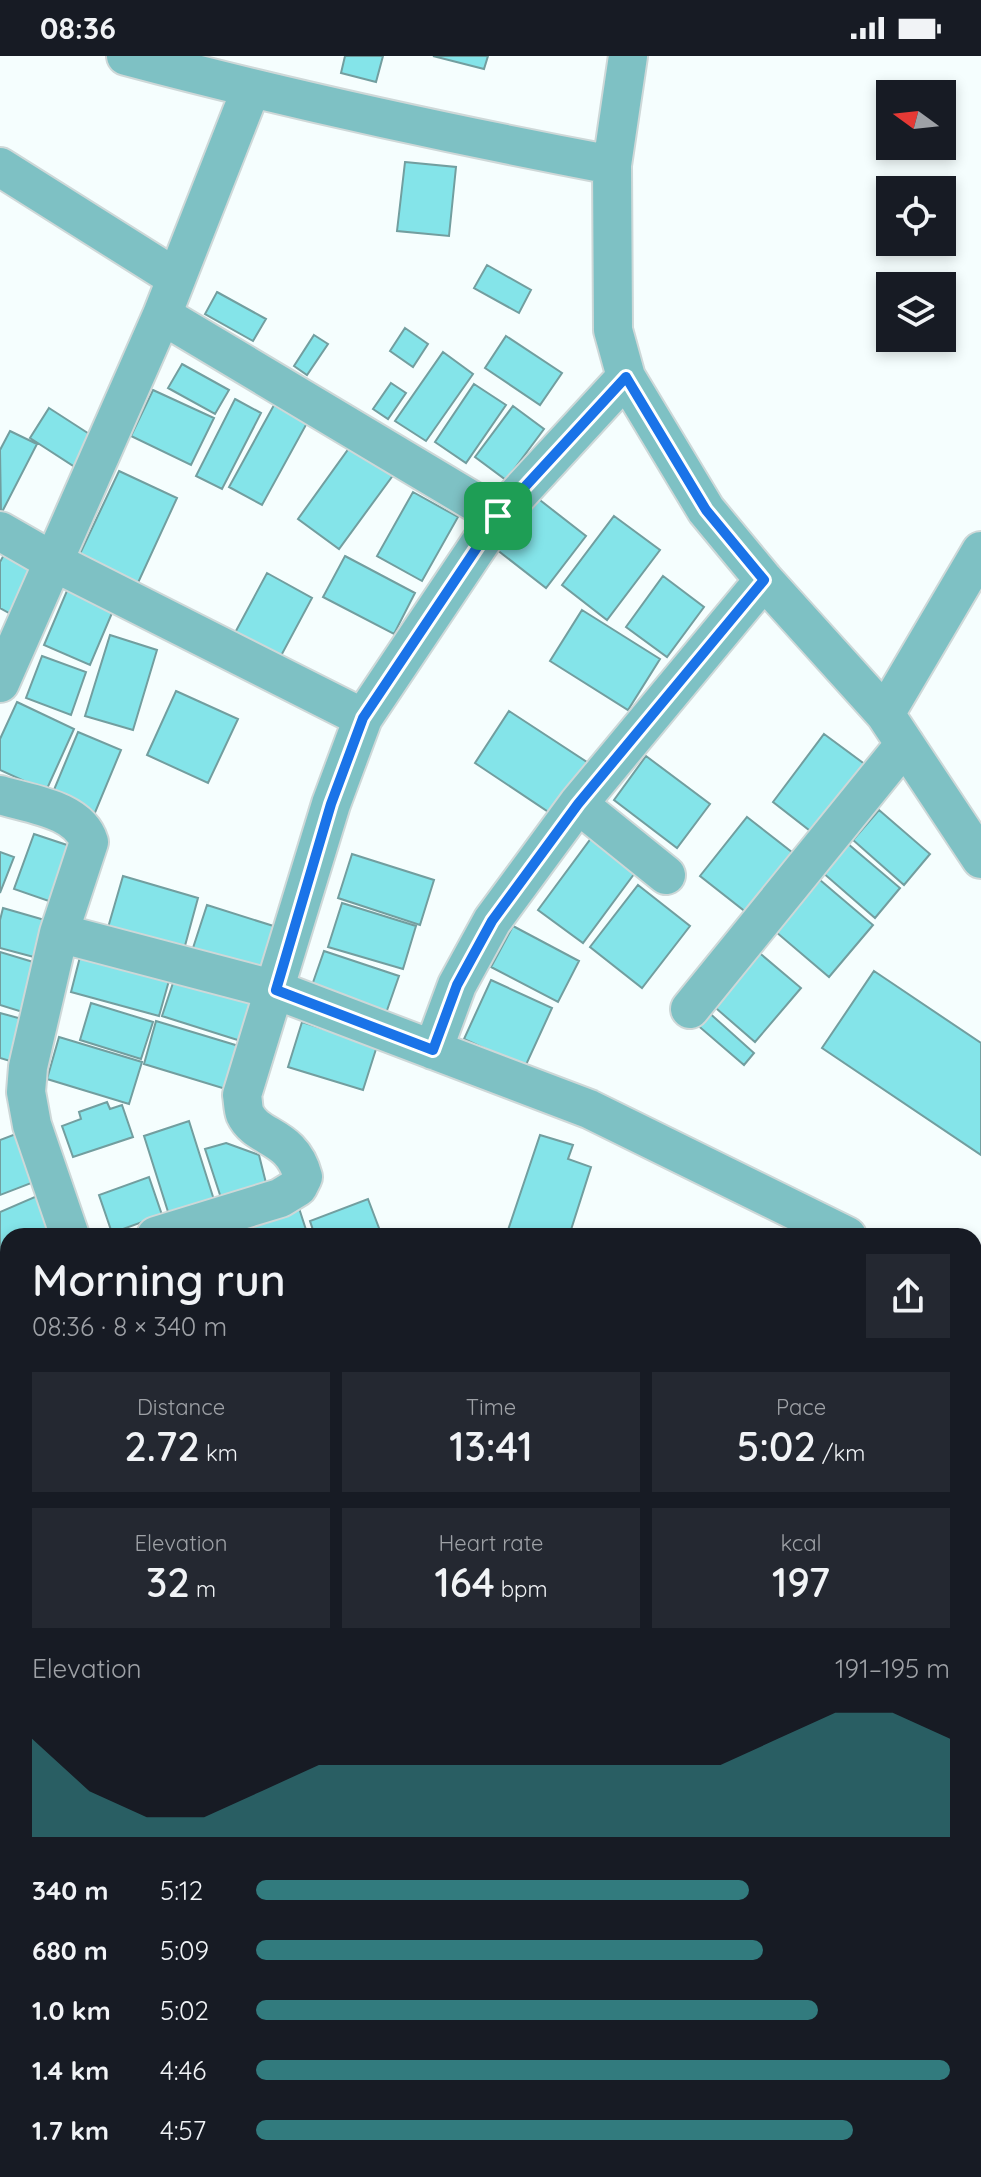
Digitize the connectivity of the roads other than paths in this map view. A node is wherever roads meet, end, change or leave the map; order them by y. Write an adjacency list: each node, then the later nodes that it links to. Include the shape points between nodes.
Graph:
1 (126, 56): 3 (street)
2 (628, 56): 4 (street)
3 (251, 89): 4 (street); 6 (street)
4 (612, 165): 8 (street, via 613,330)
5 (0, 167): 6 (street)
6 (176, 278): 7 (street)
7 (162, 315): 9 (street); 12 (street)
8 (626, 377): 9 (street); 13 (street, via 706,510)
9 (498, 516): 15 (street)
10 (0, 531): 12 (street)
11 (981, 551): 16 (street)
12 (54, 562): 14 (street); 15 (street)
13 (764, 580): 16 (street); 18 (street)
14 (0, 683)
15 (363, 718): 22 (street, via 331,804)
16 (895, 729): 19 (street); 23 (street, via 829,834)
17 (0, 795): 21 (street, via 71,818 85,830 89,842)
18 (578, 804): 20 (street); 24 (street, via 492,921 457,985)
19 (981, 859)
20 (666, 875)
21 (59, 933): 22 (street); 25 (street, via 28,1067)
22 (276, 990): 24 (street); 27 (street, via 242,1095 244,1113 281,1141 299,1162 303,1177 298,1187 280,1198)
23 (690, 1009)
24 (433, 1050): 28 (street, via 589,1109)
25 (13, 1087): 26 (street, via 32,1125)
26 (67, 1228)
27 (182, 1228)
28 (831, 1228)

